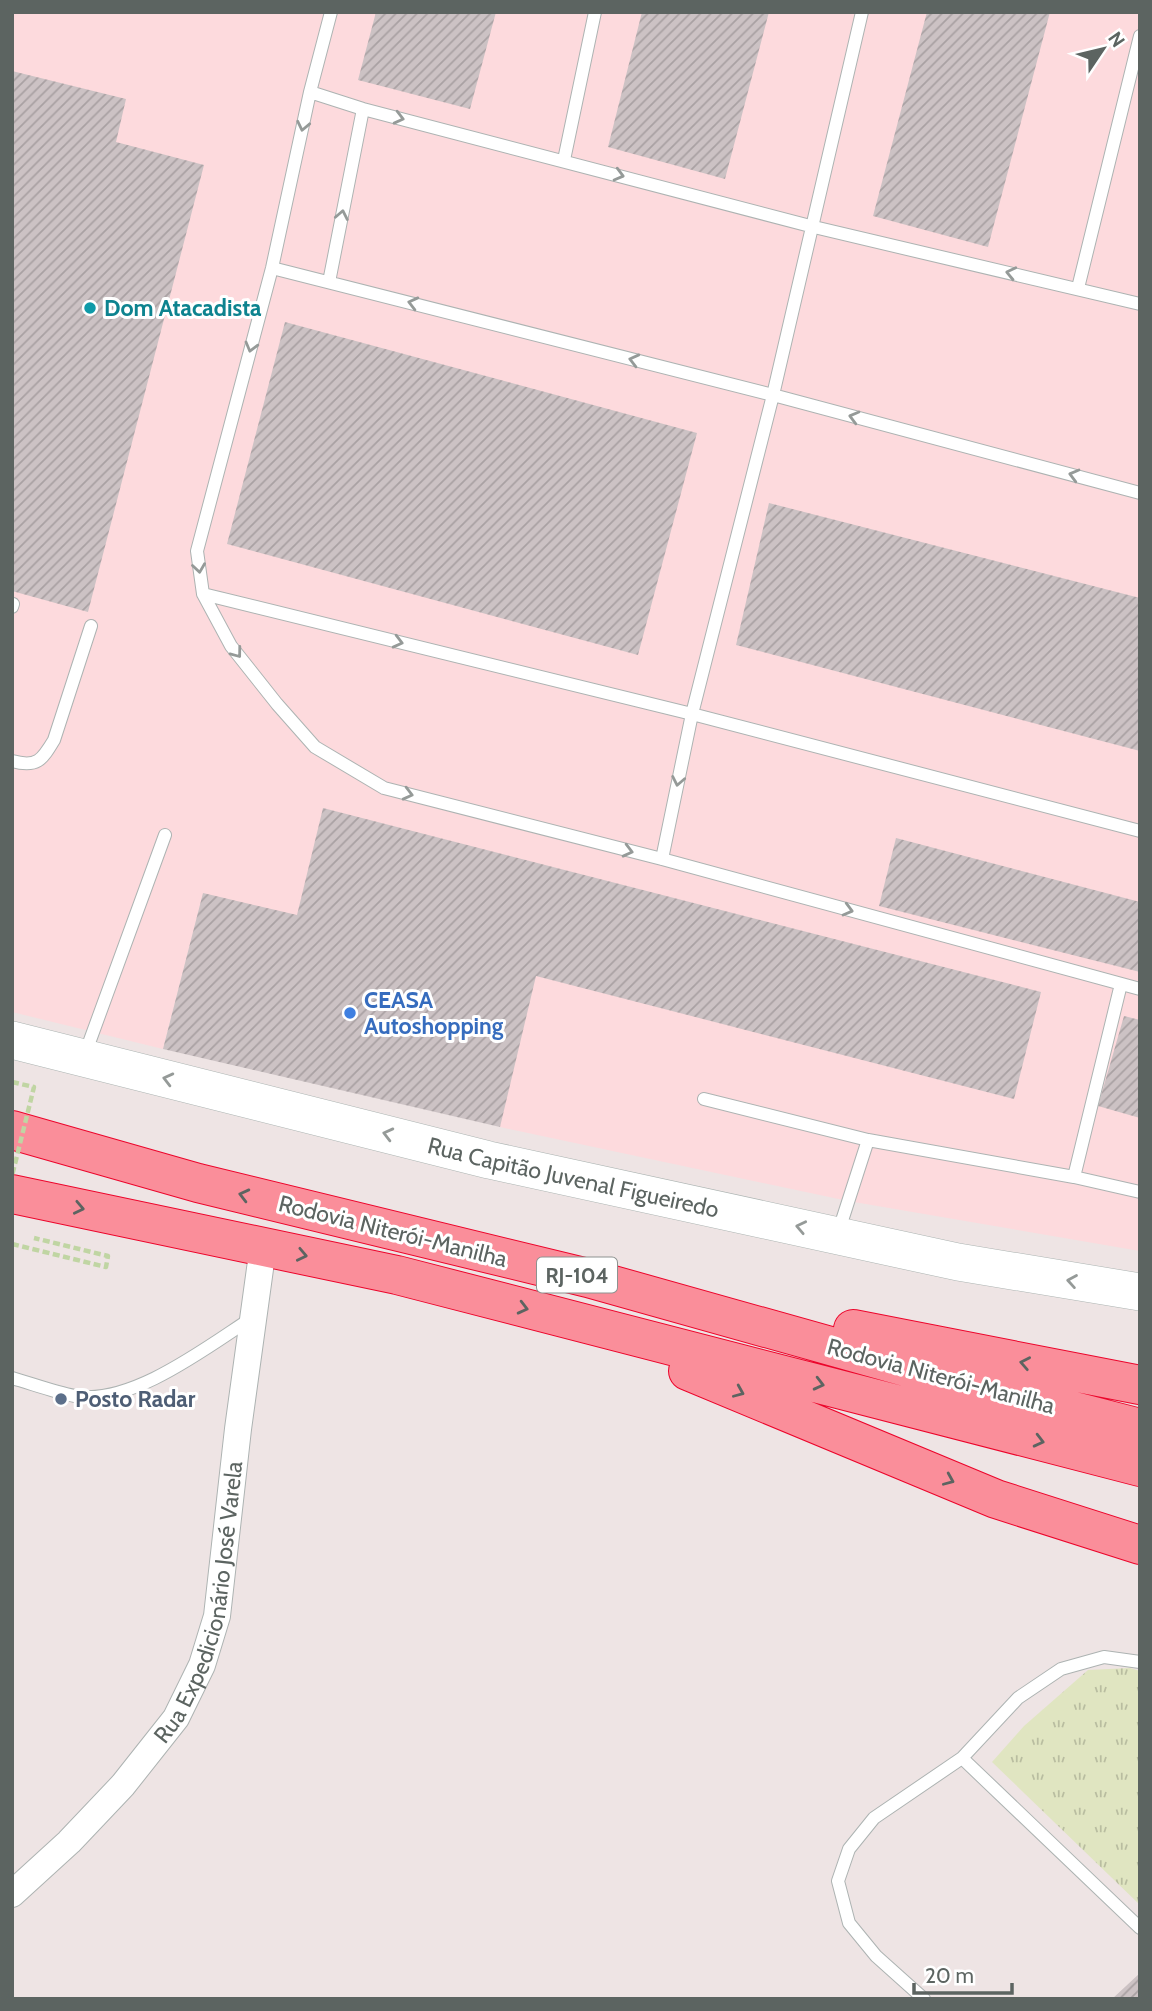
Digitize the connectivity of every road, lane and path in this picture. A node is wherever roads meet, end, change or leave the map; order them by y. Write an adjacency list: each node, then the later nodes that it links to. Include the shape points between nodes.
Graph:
1 (331, 12): 5 (lane)
2 (595, 12): 7 (lane)
3 (862, 12): 8 (lane)
4 (1140, 36): 11 (lane)
5 (310, 92): 6 (lane); 9 (lane, one-way to 9)
6 (363, 109): 7 (lane, one-way to 7); 10 (lane, one-way to 6)
7 (564, 160): 8 (lane, one-way to 8)
8 (814, 227): 11 (lane, one-way to 8); 13 (lane)
9 (272, 268): 10 (lane); 15 (lane, one-way to 15, via 197,551)
10 (329, 282): 13 (lane, one-way to 10)
11 (1078, 288): 12 (lane)
12 (1140, 304)
13 (773, 395): 14 (lane, one-way to 13); 17 (lane)
14 (1140, 493)
15 (203, 594): 17 (lane, one-way to 17); 21 (lane, one-way to 21, via 231,646 315,747 384,788)
16 (91, 626): 18 (lane, via 49,749 33,764)
17 (692, 714): 19 (lane); 21 (lane, one-way to 21)
18 (12, 761)
19 (1140, 831)
20 (165, 835): 25 (lane)
21 (662, 859): 22 (lane, one-way to 22)
22 (1122, 984): 23 (lane); 31 (lane)
23 (1140, 989)
24 (12, 1040): 25 (main road, Rua Capitão Juvenal Figueiredo)
25 (84, 1058): 34 (main road, Rua Capitão Juvenal Figueiredo, one-way to 25, via 489,1160)
26 (12, 1082): 30 (path, bridge, via 34,1087)
27 (704, 1099): 29 (lane)
28 (12, 1130): 38 (highway, Rodovia Niterói-Manilha / RJ-104, one-way to 28, via 198,1183)
29 (868, 1140): 31 (lane); 34 (lane)
30 (12, 1176)
31 (1074, 1177): 32 (lane)
32 (1140, 1192)
33 (12, 1194): 37 (highway, Rodovia Niterói-Manilha / RJ-104, one-way to 37)
34 (838, 1235): 39 (main road, Rua Capitão Juvenal Figueiredo, one-way to 34, via 958,1262)
35 (24, 1236): 36 (path, via 108,1256 106,1267)
36 (12, 1244)
37 (263, 1247): 40 (street, Rua Expedicionário José Varela); 41 (highway, Rodovia Niterói-Manilha / RJ-104, one-way to 41, via 397,1275)
38 (588, 1278): 43 (highway, one-way to 38); 44 (highway, Rodovia Niterói-Manilha / RJ-104)
39 (1140, 1292)
40 (254, 1317): 42 (lane, via 176,1367 119,1393 78,1397); 49 (street, Rua Expedicionário José Varela, via 217,1616 202,1665 176,1718 123,1785)
41 (563, 1318): 45 (highway, Rodovia Niterói-Manilha / RJ-104, one-way to 45); 46 (highway, one-way to 46, via 996,1499)
42 (12, 1378)
43 (1140, 1385)
44 (1140, 1428)
45 (1140, 1467)
46 (1140, 1545)
47 (1140, 1662): 48 (lane, via 1104,1657 1061,1669 1018,1698)
48 (962, 1758): 50 (lane); 51 (lane, via 874,1818 849,1849 838,1881 849,1923 876,1956)
49 (12, 1895)
50 (1140, 1928)
51 (924, 1999)

